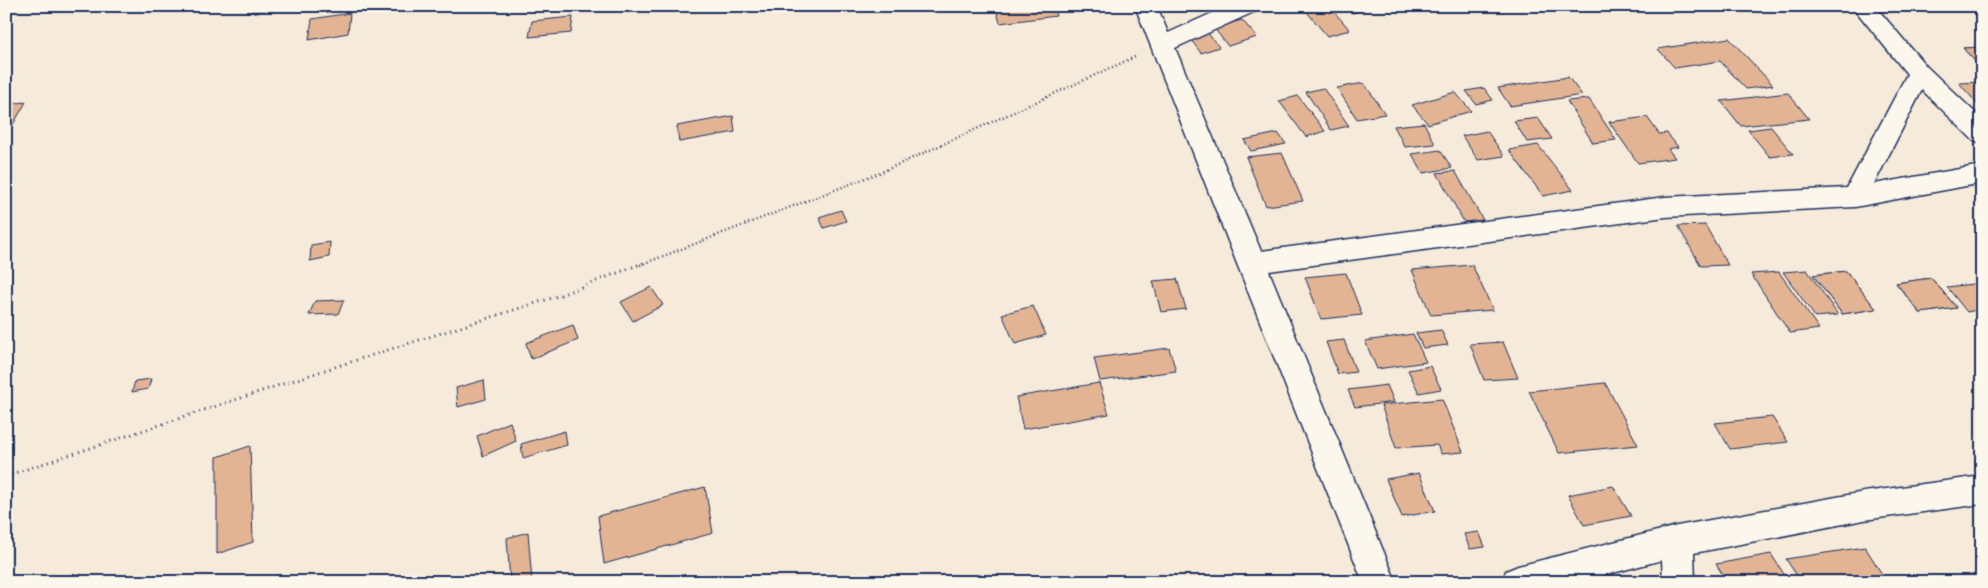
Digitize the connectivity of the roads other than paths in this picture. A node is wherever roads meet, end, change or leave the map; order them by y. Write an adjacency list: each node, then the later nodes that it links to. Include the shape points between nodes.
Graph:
1 (1146, 6): 4 (street)
2 (1248, 6): 4 (street)
3 (1863, 6): 5 (street)
4 (1161, 45): 9 (street)
5 (1919, 73): 6 (street); 8 (street)
6 (1982, 134)
7 (1982, 174): 8 (street)
8 (1855, 197): 9 (street, via 1665,207)
9 (1252, 263): 12 (street)
10 (1982, 490): 11 (street, via 1864,506)
11 (1678, 541): 13 (street); 14 (street)
12 (1380, 582)
13 (1518, 582)
14 (1680, 582)

